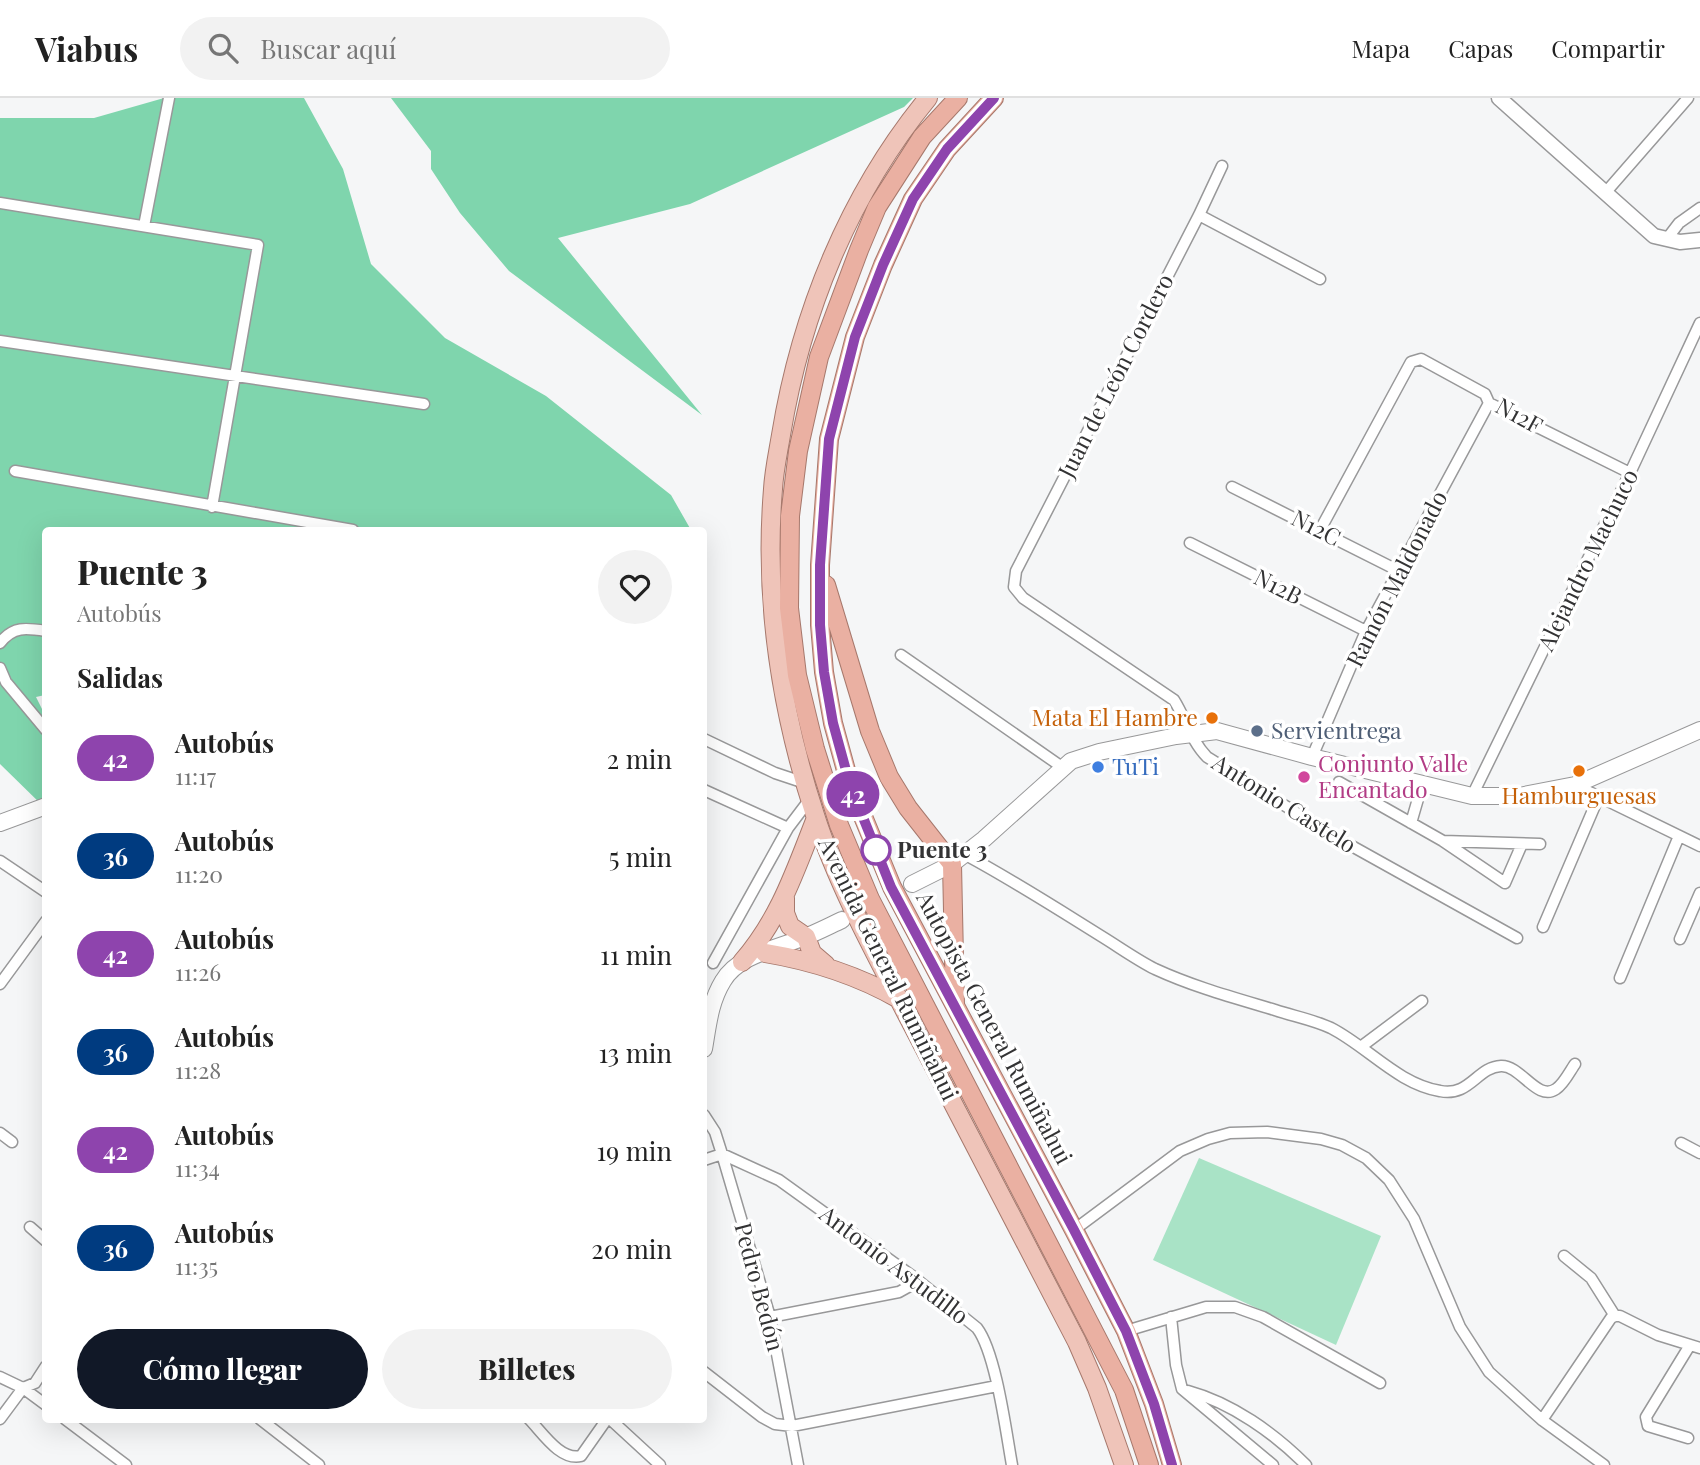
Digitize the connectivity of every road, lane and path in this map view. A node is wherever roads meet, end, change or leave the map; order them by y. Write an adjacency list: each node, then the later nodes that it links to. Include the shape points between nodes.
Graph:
1 (928, 98): 46 (main road, Avenida General Rumiñahui, via 865,188 832,256 797,357 786,408 773,488 775,640 783,697)
2 (958, 98): 123 (highway, via 922,137 877,207 819,357 798,452 790,516 789,608 797,675 839,825 870,899 1124,1390)
3 (994, 98): 28 (highway, Autopista General Rumiñahui, via 947,149 913,199 855,337 829,439)
4 (1499, 98): 8 (street)
5 (1688, 98): 8 (street)
6 (166, 99): 12 (street)
7 (1222, 166): 11 (street, Juan de León Cordero)
8 (1606, 192): 13 (street, via 1654,236)
9 (0, 203): 12 (street)
10 (1700, 208): 13 (street, via 1679,223)
11 (1199, 215): 15 (street); 30 (street, Juan de León Cordero, via 1016,571)
12 (144, 226): 18 (street, via 258,245)
13 (1667, 240): 14 (street)
14 (1700, 240)
15 (1320, 279)
16 (1700, 323): 22 (street, Alejandro Machuco)
17 (0, 341): 18 (street)
18 (235, 377): 19 (street); 24 (street)
19 (424, 404)
20 (1489, 404): 22 (street, N12F); 26 (street, N12F, via 1485,394 1421,359 1411,362); 29 (street, Ramón Maldonado)
21 (15, 471): 24 (street)
22 (1630, 473): 47 (street, Alejandro Machuco)
23 (1232, 487): 26 (street, N12C)
24 (212, 507): 25 (street)
25 (329, 527)
26 (1320, 530): 29 (street, N12C)
27 (1190, 542): 32 (street, N12B)
28 (820, 565): 59 (highway, via 870,731 889,777 916,819); 79 (highway, Autopista General Rumiñahui, via 824,672 850,785 891,887)
29 (1399, 571): 32 (street, Ramón Maldonado)
30 (1014, 587): 38 (street, Antonio Castelo, via 1023,598 1174,700)
31 (42, 630): 33 (street, via 26,628 8,633)
32 (1366, 631): 40 (street, Ramón Maldonado)
33 (0, 643)
34 (901, 655): 41 (street)
35 (0, 668): 36 (street)
36 (42, 725)
37 (1700, 730): 44 (main road)
38 (1190, 734): 40 (main road, via 1237,735); 41 (main road, via 1099,752); 69 (street, Antonio Castelo, via 1207,757 1287,807)
39 (707, 740): 46 (street)
40 (1312, 757): 43 (main road)
41 (1062, 767): 59 (main road)
42 (1339, 782): 52 (street)
43 (1422, 785): 47 (main road); 52 (street)
44 (1575, 785): 47 (main road, via 1520,796); 48 (street)
45 (707, 791): 53 (street)
46 (807, 791): 50 (main road, Avenida General Rumiñahui); 53 (street)
47 (1472, 796)
48 (1599, 796): 54 (street); 67 (street)
49 (42, 807): 51 (main road)
50 (816, 818): 62 (main road); 77 (main road, Avenida General Rumiñahui)
51 (0, 823)
52 (1411, 823): 55 (street)
53 (788, 828): 73 (street)
54 (1679, 836): 58 (street); 75 (street)
55 (1443, 841): 56 (street); 56 (street, via 1505,883)
56 (1522, 844): 57 (street)
57 (1540, 844)
58 (1700, 846)
59 (958, 859): 61 (main road); 79 (highway); 81 (street, via 1153,968 1328,1027)
60 (0, 861): 63 (street)
61 (912, 884)
62 (789, 888): 68 (main road, via 785,902 790,926); 72 (main road, via 769,927)
63 (42, 889)
64 (1700, 892): 70 (street)
65 (842, 920): 68 (main road)
66 (42, 926): 76 (street)
67 (1543, 927)
68 (806, 937): 71 (main road); 74 (main road, via 812,953)
69 (1517, 938)
70 (1680, 939)
71 (765, 953): 72 (main road); 74 (main road)
72 (742, 962): 80 (main road, via 723,980)
73 (713, 963)
74 (831, 968): 77 (main road)
75 (1620, 978)
76 (0, 984)
77 (899, 999): 122 (main road, Avenida General Rumiñahui, via 1077,1342)
78 (1422, 1001): 81 (street)
79 (955, 1009): 91 (highway, Autopista General Rumiñahui)
80 (707, 1034)
81 (1362, 1046): 82 (street, via 1405,1079 1442,1092 1457,1091 1502,1066 1550,1092)
82 (1575, 1063)
83 (707, 1120): 88 (street, Pedro Bedón)
84 (0, 1133): 85 (street)
85 (12, 1142)
86 (1681, 1143): 87 (street)
87 (1700, 1153)
88 (722, 1154): 89 (street); 94 (street, Antonio Astudillo, via 779,1180); 96 (street, Pedro Bedón)
89 (707, 1159)
90 (30, 1227): 92 (street)
91 (1074, 1230): 98 (highway, Autopista General Rumiñahui); 109 (street, via 1180,1151 1208,1139 1267,1132 1342,1145 1366,1158 1388,1180 1414,1219 1460,1327 1489,1372)
92 (42, 1238)
93 (1564, 1256): 95 (street, via 1591,1278)
94 (915, 1278): 96 (street, via 899,1292); 104 (street, Antonio Astudillo, via 977,1328)
95 (1615, 1316): 99 (street); 109 (street)
96 (770, 1317): 115 (street, Pedro Bedón)
97 (1171, 1317): 98 (street); 103 (street, via 1206,1307 1235,1307 1263,1317); 106 (street)
98 (1126, 1331): 124 (highway, Autopista General Rumiñahui)
99 (1695, 1347): 116 (street, via 1645,1422)
100 (42, 1372): 105 (street, via 35,1383)
101 (707, 1374): 115 (street, via 762,1417)
102 (0, 1377): 105 (street)
103 (1380, 1383)
104 (997, 1386): 115 (street); 121 (street, Antonio Astudillo)
105 (23, 1388): 107 (street); 108 (street)
106 (1182, 1389): 125 (street); 126 (street, via 1206,1395 1281,1440)
107 (42, 1402)
108 (0, 1419)
109 (1542, 1420): 127 (street)
110 (70, 1423): 117 (street)
111 (265, 1423): 118 (street)
112 (533, 1423): 113 (street, via 560,1451 574,1457 581,1456)
113 (605, 1423)
114 (613, 1423): 119 (street)
115 (792, 1426): 120 (street, Pedro Bedón)
116 (1688, 1438)
117 (126, 1465)
118 (319, 1465)
119 (660, 1465)
120 (798, 1465)
121 (1012, 1465)
122 (1124, 1465)
123 (1149, 1465)
124 (1172, 1465)
125 (1273, 1465)
126 (1306, 1465)
127 (1604, 1465)

